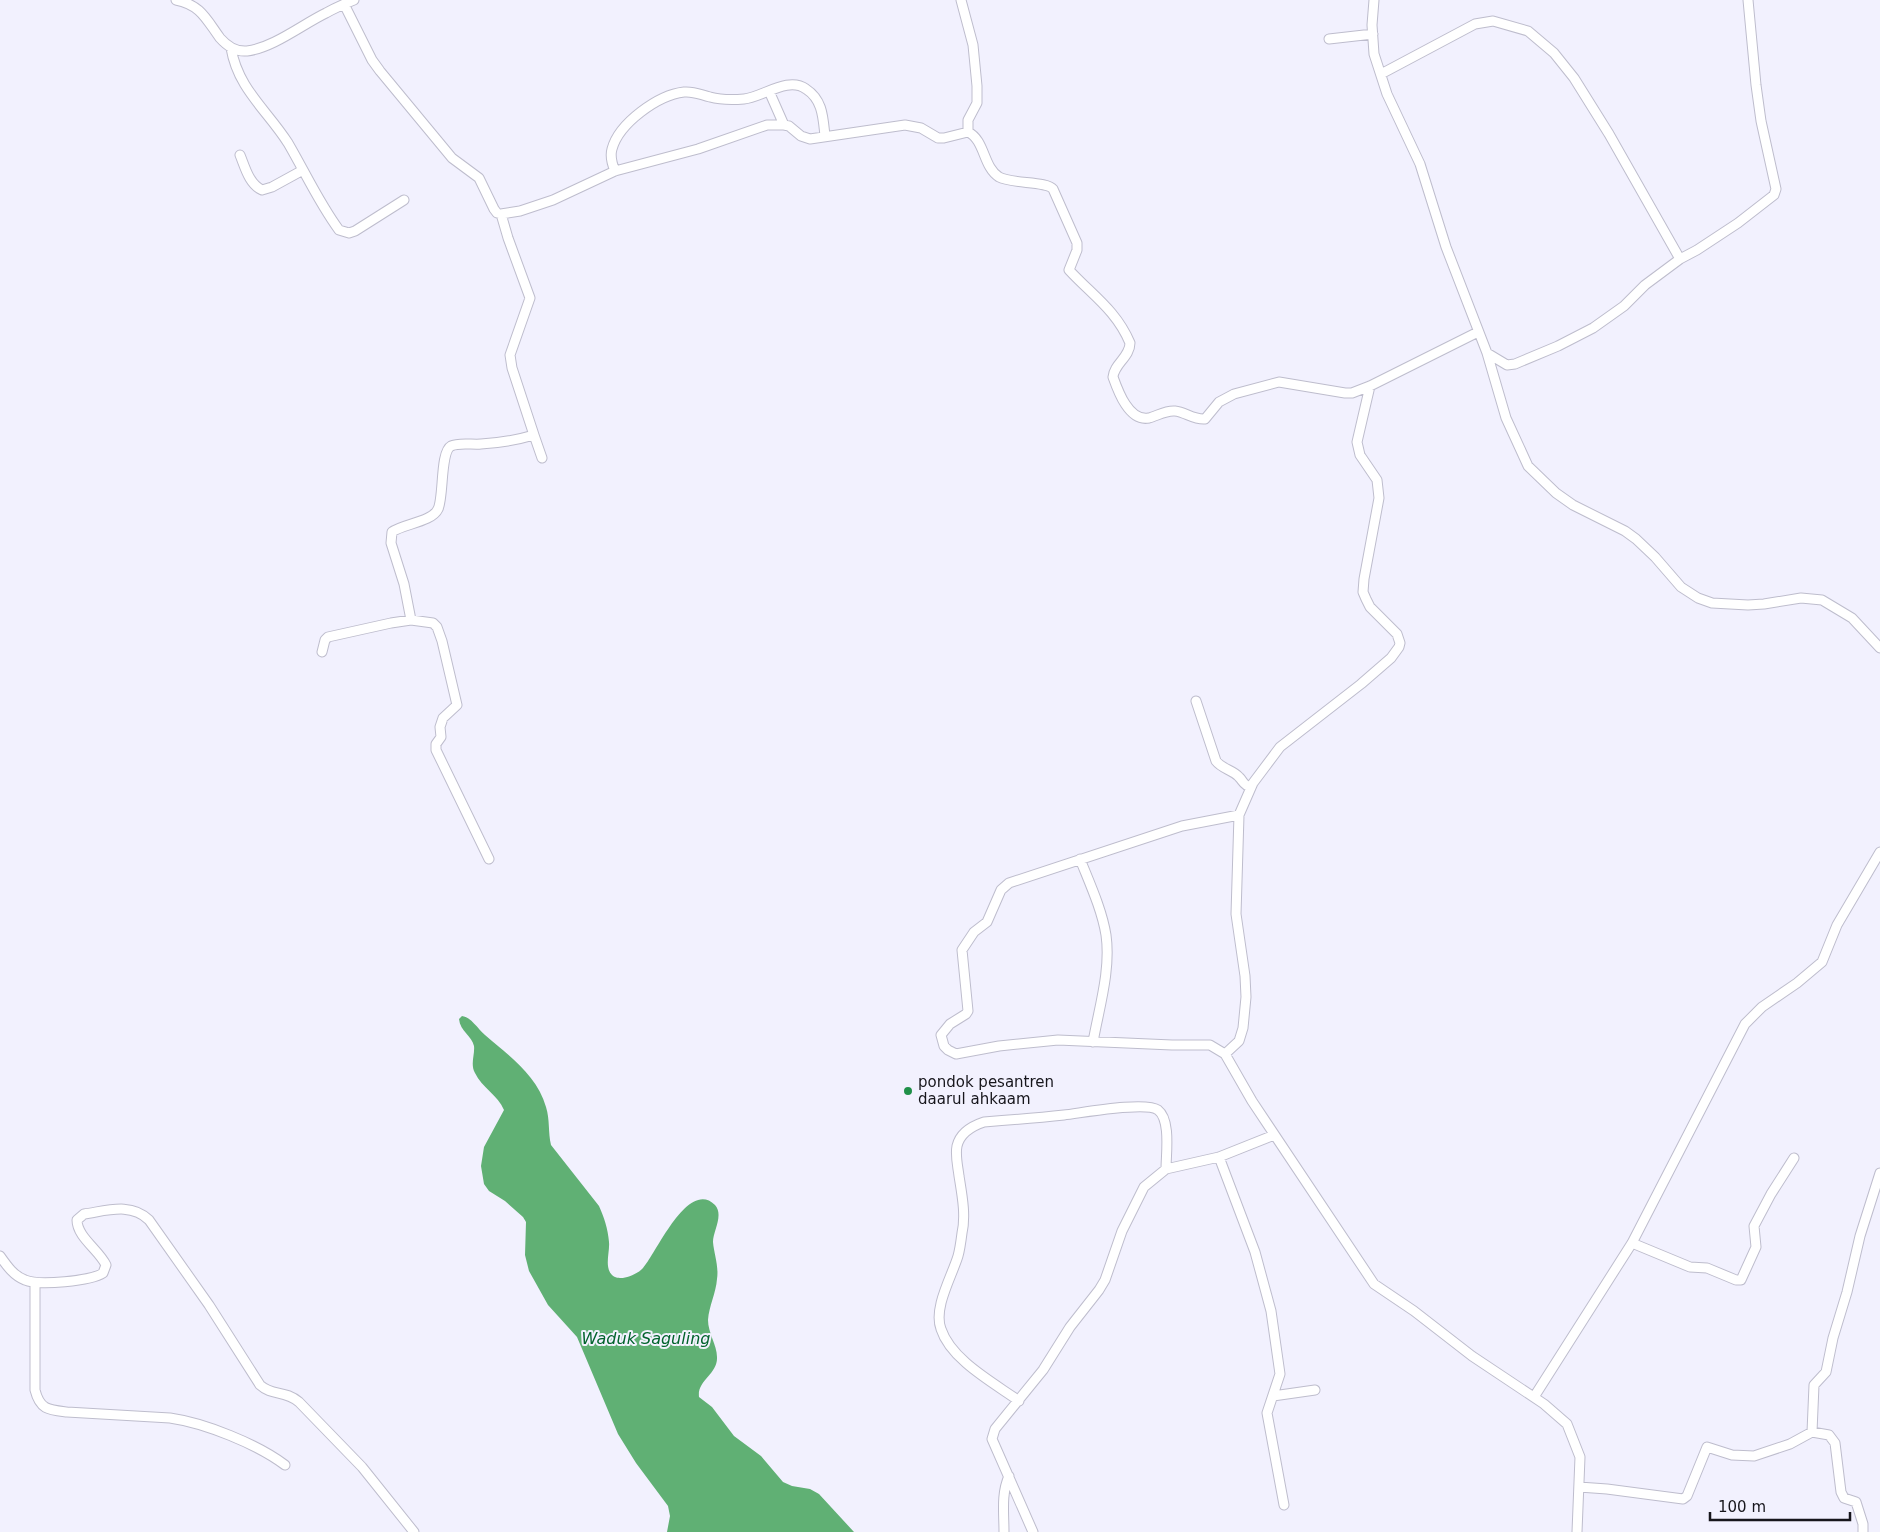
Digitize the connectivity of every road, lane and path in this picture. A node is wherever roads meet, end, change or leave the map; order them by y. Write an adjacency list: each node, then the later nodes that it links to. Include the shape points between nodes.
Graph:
1 (176, 0): 9 (street, via 198,9)
2 (354, 0): 6 (street)
3 (961, 0): 13 (street, via 973,45 977,86 977,103 968,120)
4 (1374, 0): 7 (street)
5 (1748, 0): 20 (street, via 1760,112 1776,190 1738,223)
6 (344, 4): 9 (street, via 257,48); 19 (street, via 380,71 452,158 478,178 494,209)
7 (1373, 34): 8 (street); 10 (street)
8 (1329, 39)
9 (231, 48): 16 (street, via 246,88 277,126)
10 (1380, 74): 20 (street, via 1475,24 1493,21 1528,31 1554,53 1574,78 1610,134); 21 (street, via 1420,164 1446,247)
11 (769, 91): 12 (street); 14 (street, via 785,85 806,88 822,110); 17 (street, via 746,99 723,100 696,92 662,98 640,111 615,140 611,162)
12 (784, 125): 14 (street, via 806,138); 17 (street, via 767,125 698,149)
13 (968, 132): 14 (street, via 938,138 921,128 905,126); 23 (street, via 998,176 1027,184 1049,185 1053,189 1077,243 1069,270 1117,318 1130,343 1128,353 1113,372 1113,377 1129,410 1140,417 1148,418 1172,410 1205,419 1219,402 1234,394 1279,382 1345,393)
14 (825, 136)
15 (240, 155): 16 (street, via 247,174 262,190)
16 (303, 170): 18 (street, via 343,233 355,231)
17 (615, 171): 19 (street, via 554,200)
18 (404, 200)
19 (501, 214): 24 (street, via 530,298 510,355)
20 (1680, 259): 22 (street, via 1594,328 1558,346 1506,365)
21 (1478, 332): 22 (street); 23 (street)
22 (1487, 353): 27 (street, via 1506,418 1528,466 1573,505 1636,539 1685,590 1712,603 1748,605 1801,598 1822,600 1852,618)
23 (1370, 386): 30 (street, via 1357,442 1360,455 1377,480 1379,498 1363,592 1370,607 1397,634 1400,647 1361,684 1285,742)
24 (534, 435): 25 (street); 26 (street, via 517,440 450,447 436,513 392,532 391,543)
25 (542, 458)
26 (411, 620): 28 (street, via 328,637); 33 (street, via 433,623 438,629 456,705 443,718 436,750)
27 (1880, 648)
28 (322, 652)
29 (1196, 701): 30 (street, via 1216,761)
30 (1251, 787): 31 (street)
31 (1239, 815): 34 (street, via 1182,826); 36 (street, via 1236,914 1246,998 1243,1028 1238,1041)
32 (1880, 852): 42 (street, via 1837,925 1822,962 1762,1007 1745,1024)
33 (489, 859)
34 (1080, 859): 35 (street, via 1106,935 1106,966); 35 (street, via 1009,883 1001,890 991,916 974,932 962,950 968,1011 941,1035 948,1050 956,1054 1032,1041)
35 (1093, 1042): 36 (street, via 1210,1045)
36 (1225, 1054): 37 (street)
37 (1274, 1135): 38 (street); 47 (street, via 1374,1284)
38 (1219, 1157): 40 (street); 46 (street, via 1255,1252 1271,1311 1280,1374)
39 (1794, 1158): 42 (street, via 1754,1226 1756,1247 1742,1280 1707,1268 1690,1267)
40 (1166, 1169): 48 (street, via 1144,1187 1122,1231 1105,1280); 48 (street, via 1166,1124 1152,1107 984,1122 964,1133 960,1139 956,1156 963,1231 939,1312 940,1328 952,1349 969,1365)
41 (1880, 1173): 49 (street, via 1860,1236 1826,1372 1814,1385)
42 (1632, 1243): 47 (street)
43 (0, 1256): 44 (street, via 16,1276)
44 (35, 1283): 50 (street, via 35,1390 42,1406 67,1412 186,1420 262,1450); 54 (street, via 94,1278 104,1273 104,1260 79,1230 77,1220 80,1216 118,1209 144,1214 206,1300 260,1385 269,1392 289,1394 299,1402 362,1467)
45 (1316, 1390): 46 (street)
46 (1273, 1396): 53 (street, via 1267,1413)
47 (1534, 1397): 52 (street, via 1562,1418 1571,1431 1580,1457)
48 (1019, 1401): 51 (street, via 995,1429 992,1439)
49 (1812, 1432): 52 (street, via 1790,1444 1754,1456 1732,1455 1707,1447 1683,1499); 58 (street, via 1829,1435 1835,1443 1841,1492 1844,1498 1856,1502)
50 (285, 1465)
51 (1008, 1476): 55 (street, via 1003,1494); 56 (street)
52 (1579, 1487): 57 (street)
53 (1284, 1505)
54 (414, 1532)
55 (1004, 1532)
56 (1033, 1532)
57 (1577, 1532)
58 (1863, 1532)

